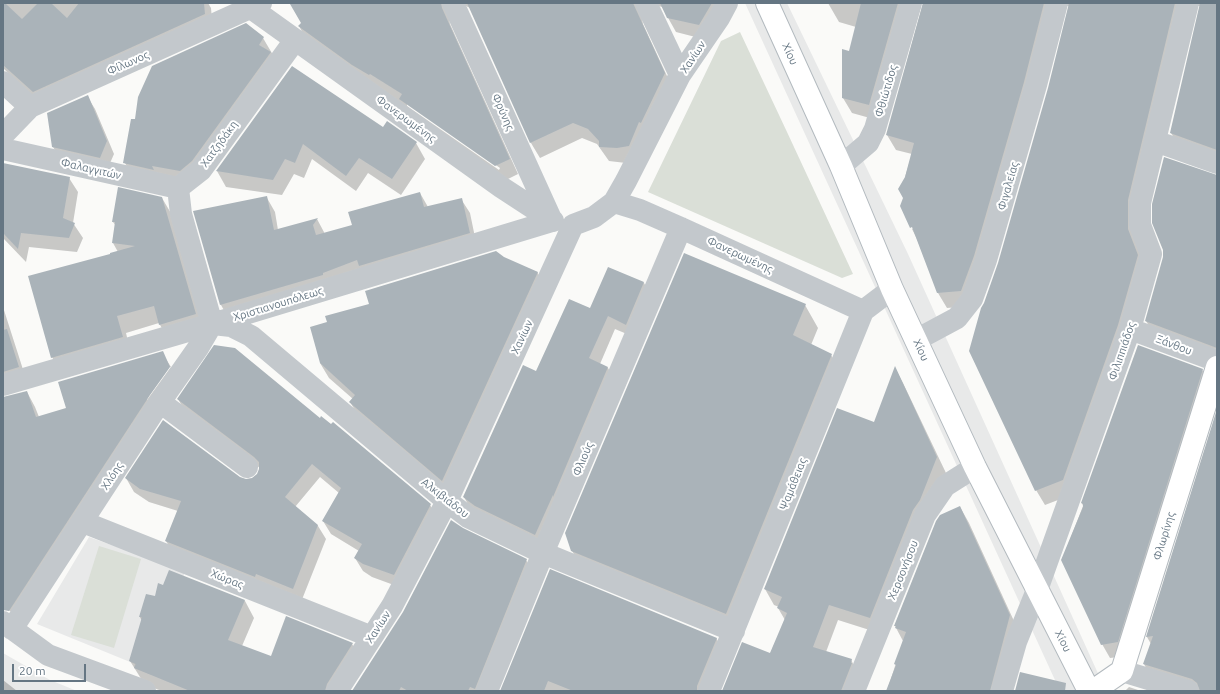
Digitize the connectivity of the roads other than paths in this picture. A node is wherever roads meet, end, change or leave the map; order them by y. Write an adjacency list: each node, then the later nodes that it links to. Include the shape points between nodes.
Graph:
1 (454, 3): 20 (street, Φρύνης)
2 (646, 3): 10 (street)
3 (727, 3): 10 (street, Χανίων)
4 (767, 3): 17 (street, Χίου)
5 (911, 3): 17 (street, Φθιώτιδος, via 875,129 868,143)
6 (1057, 3): 26 (street, Φιγαλείας, via 986,260 972,299 957,318)
7 (1188, 3): 14 (street, Φιλιππιάδος)
8 (251, 4): 9 (street, Φανερωμένης); 12 (street, Φίλωνος)
9 (295, 40): 18 (street, Χατζηδάκη, via 201,170); 20 (street, Φανερωμένης, via 501,187)
10 (680, 75): 19 (street, Χανίων)
11 (3, 82): 12 (street)
12 (30, 107): 13 (street, Φίλωνος)
13 (3, 135)
14 (1155, 141): 16 (street); 25 (street, Φιλιππιάδος, via 1140,203 1140,225 1151,254)
15 (3, 149): 18 (street, Φαλαγγιτών)
16 (1217, 163)
17 (841, 166): 22 (street, Χίου)
18 (178, 188): 24 (street, via 181,214)
19 (614, 202): 20 (street, Χανίων, via 594,217); 21 (street, Φανερωμένης)
20 (563, 223): 24 (street, Χριστιανουπόλεως); 33 (street, Χανίων)
21 (681, 228): 23 (street, Φανερωμένης); 35 (street, Φλιούς)
22 (892, 289): 23 (street); 26 (street, Χίου)
23 (863, 311): 38 (street, Ψαμάθειας)
24 (212, 324): 29 (street, Χριστιανουπόλεως); 30 (street, Χλόης); 33 (street, Αλκιβιάδου, via 231,326 251,336)
25 (1130, 329): 27 (street, Ξάνθου); 36 (street, Φιλιππιάδος)
26 (916, 340): 31 (street, Χίου)
27 (1217, 361)
28 (1217, 367): 40 (street, Φλωρίνης)
29 (3, 385)
30 (160, 402): 32 (street); 34 (street, Χλόης)
31 (975, 467): 36 (street, Χίου); 45 (street, Χερσονήσου, via 945,486 925,515)
32 (247, 468)
33 (447, 501): 35 (street, Αλκιβιάδου, via 468,517); 39 (street, Χανίων, via 392,606)
34 (83, 522): 37 (street, Χλόης); 39 (street, Χώρας)
35 (543, 553): 38 (street, Αλκιβιάδου); 43 (street, Φλιούς)
36 (1037, 590): 46 (street, Φιλιππιάδος, via 1016,642); 47 (street, Χίου)
37 (7, 625): 41 (street, via 48,655)
38 (734, 631): 44 (street, Ψαμάθειας)
39 (372, 637): 42 (street, Χανίων)
40 (1122, 671): 48 (street); 49 (street)
41 (144, 691)
42 (337, 691)
43 (487, 691)
44 (709, 691)
45 (854, 691)
46 (1002, 691)
47 (1089, 691)
48 (1093, 691)
49 (1188, 691)

